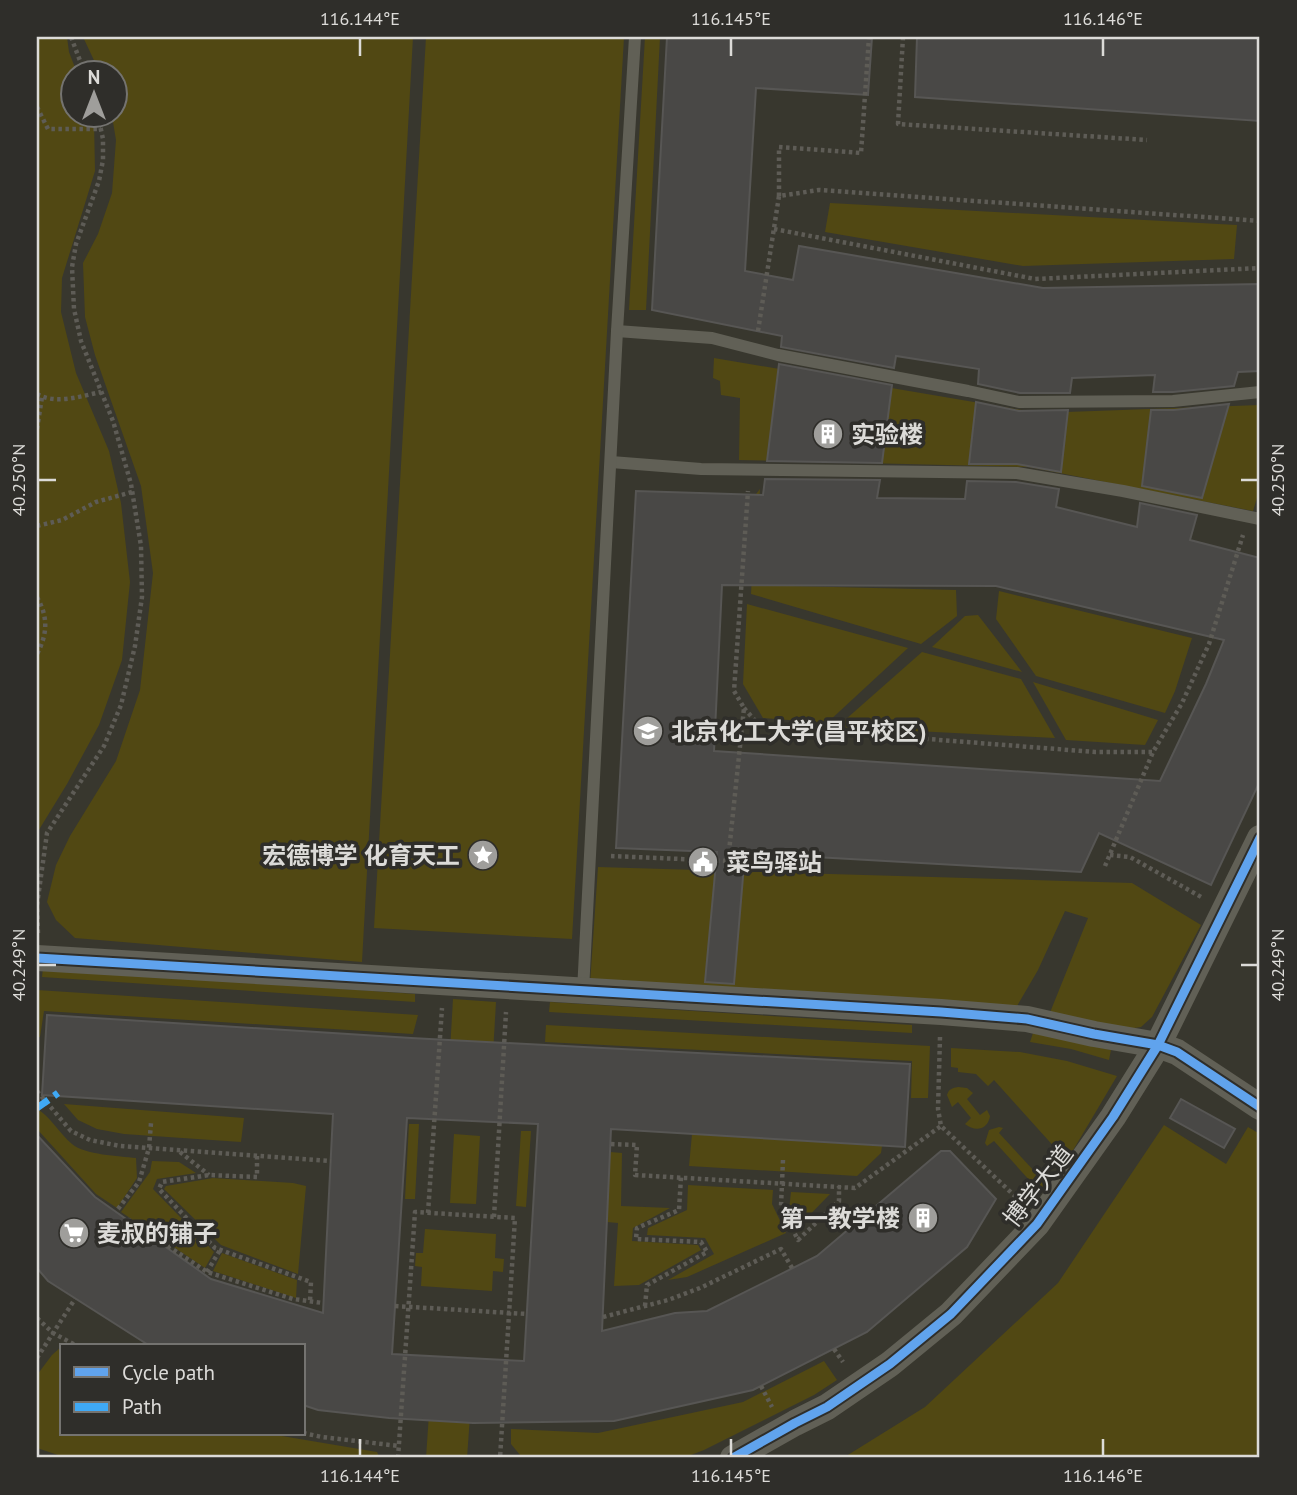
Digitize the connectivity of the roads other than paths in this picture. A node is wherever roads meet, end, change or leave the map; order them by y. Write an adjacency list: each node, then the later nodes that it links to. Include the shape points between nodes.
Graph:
1 (635, 37): 2 (lane)
2 (617, 331): 3 (lane, via 712,338 1019,402 1173,401); 4 (lane)
3 (1260, 392)
4 (611, 462): 5 (lane, via 701,469 1017,473); 8 (lane)
5 (1254, 518)
6 (1260, 838): 9 (street, 博学大道)
7 (37, 958): 8 (street)
8 (583, 992): 9 (street, via 1027,1019)
9 (1158, 1045): 10 (street, via 1177,1052); 11 (street, 博学大道, via 1037,1224 951,1314 827,1407)
10 (1260, 1107)
11 (733, 1458)

